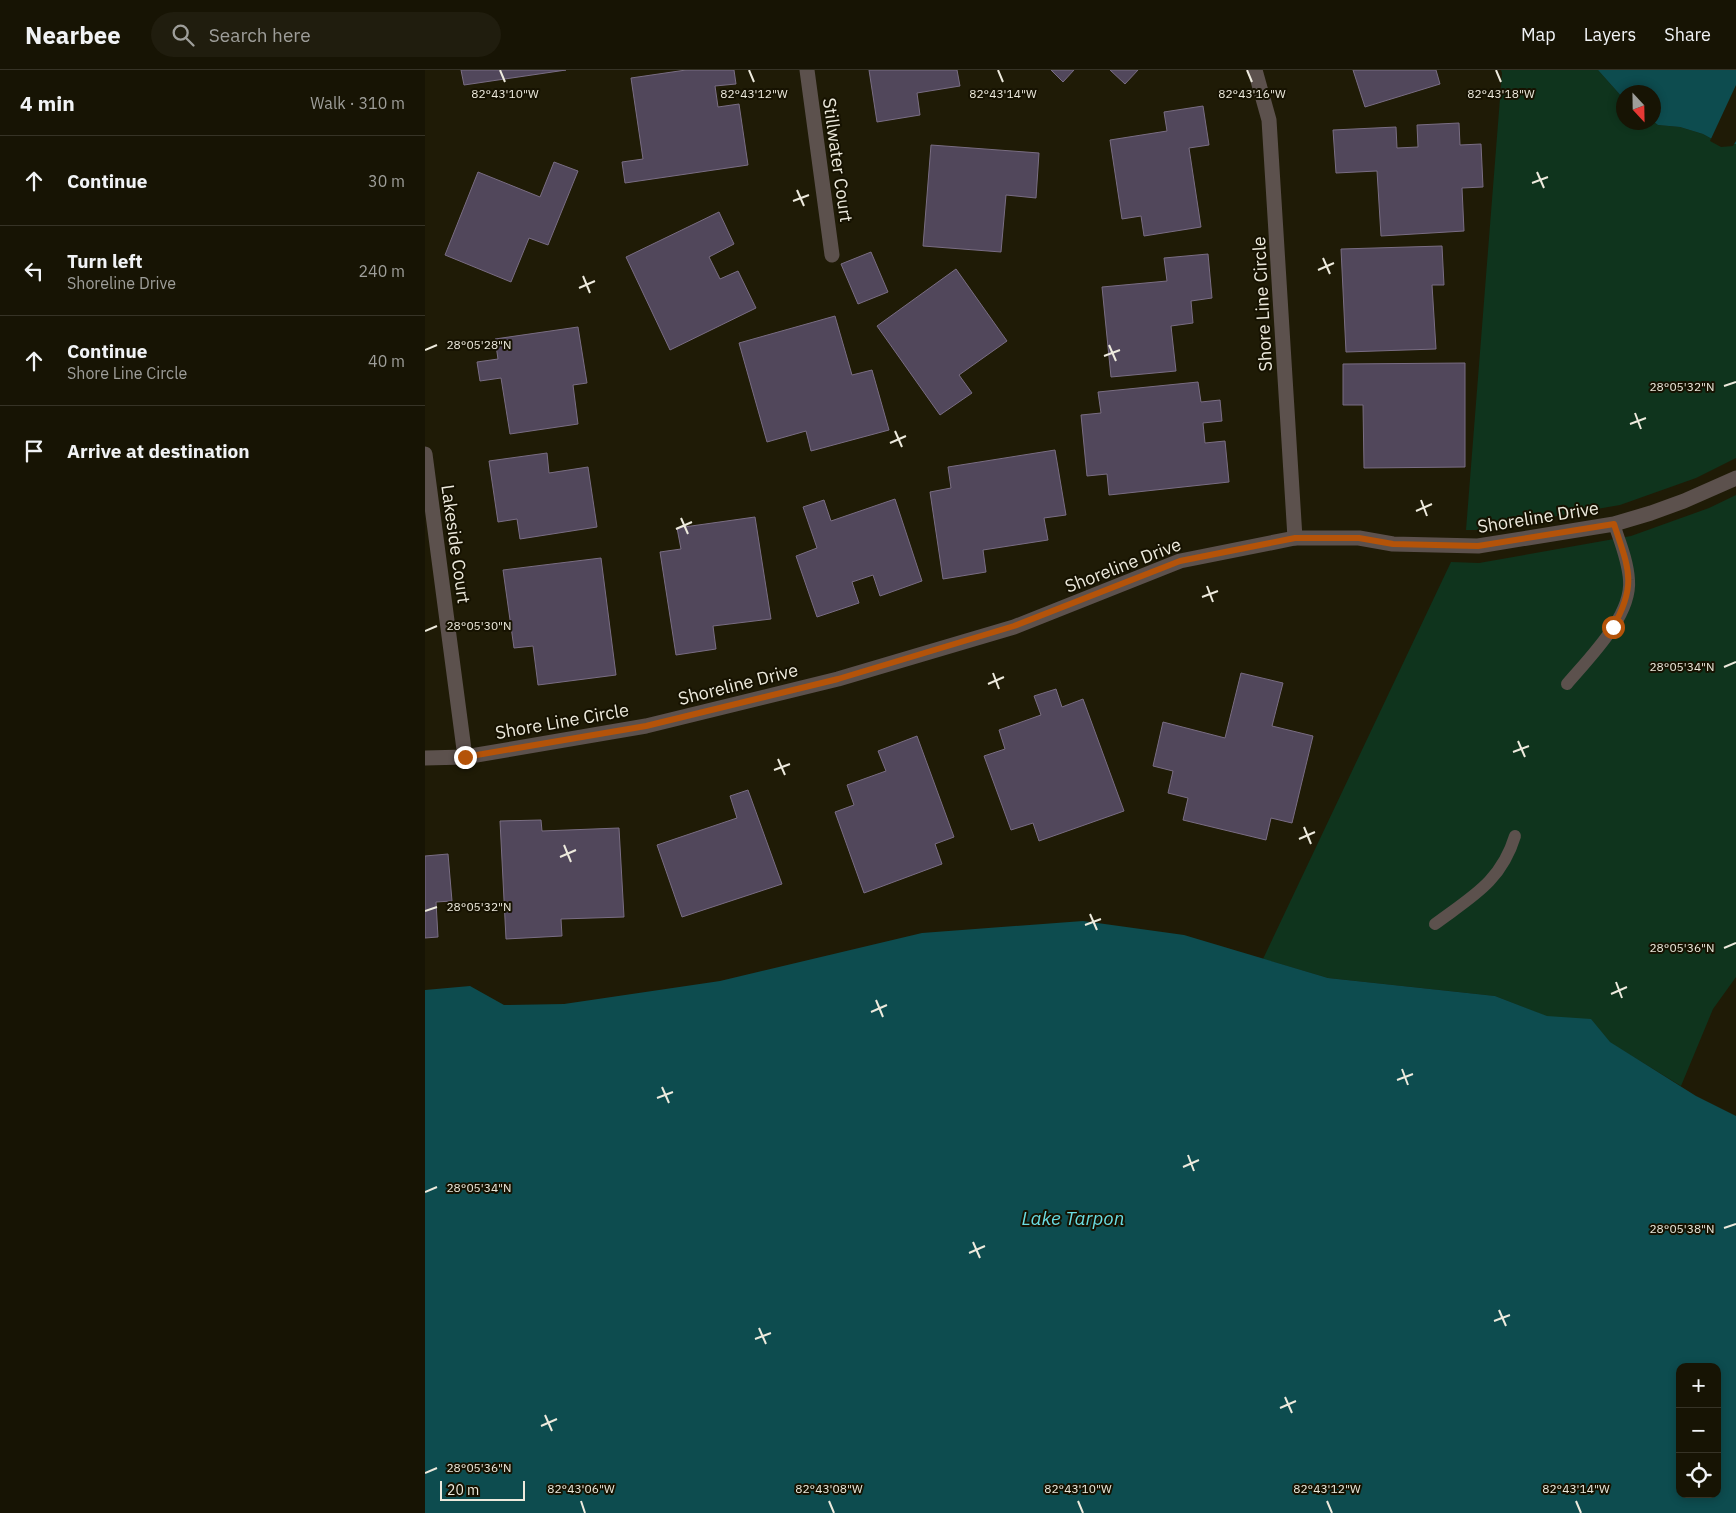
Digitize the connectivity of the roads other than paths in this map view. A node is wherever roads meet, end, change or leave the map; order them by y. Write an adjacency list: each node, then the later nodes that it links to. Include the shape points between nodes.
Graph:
1 (807, 70): 3 (street, Stillwater Court)
2 (1255, 70): 7 (street, Shore Line Circle, via 1269,120)
3 (833, 255)
4 (425, 454): 10 (street, Lakeside Court)
5 (1736, 478): 6 (street, Shoreline Drive, via 1676,504)
6 (1614, 524): 7 (street, Shoreline Drive, via 1478,546 1393,544 1359,538); 8 (lane, via 1628,570 1626,600 1613,627)
7 (1295, 538): 9 (street, Shoreline Drive, via 1180,561 1014,626 838,679)
8 (1567, 684)
9 (646, 726): 10 (street, Shore Line Circle)
10 (465, 757): 11 (street, Shore Line Circle)
11 (425, 758)
12 (1515, 836): 13 (lane, via 1500,870)
13 (1435, 924)

